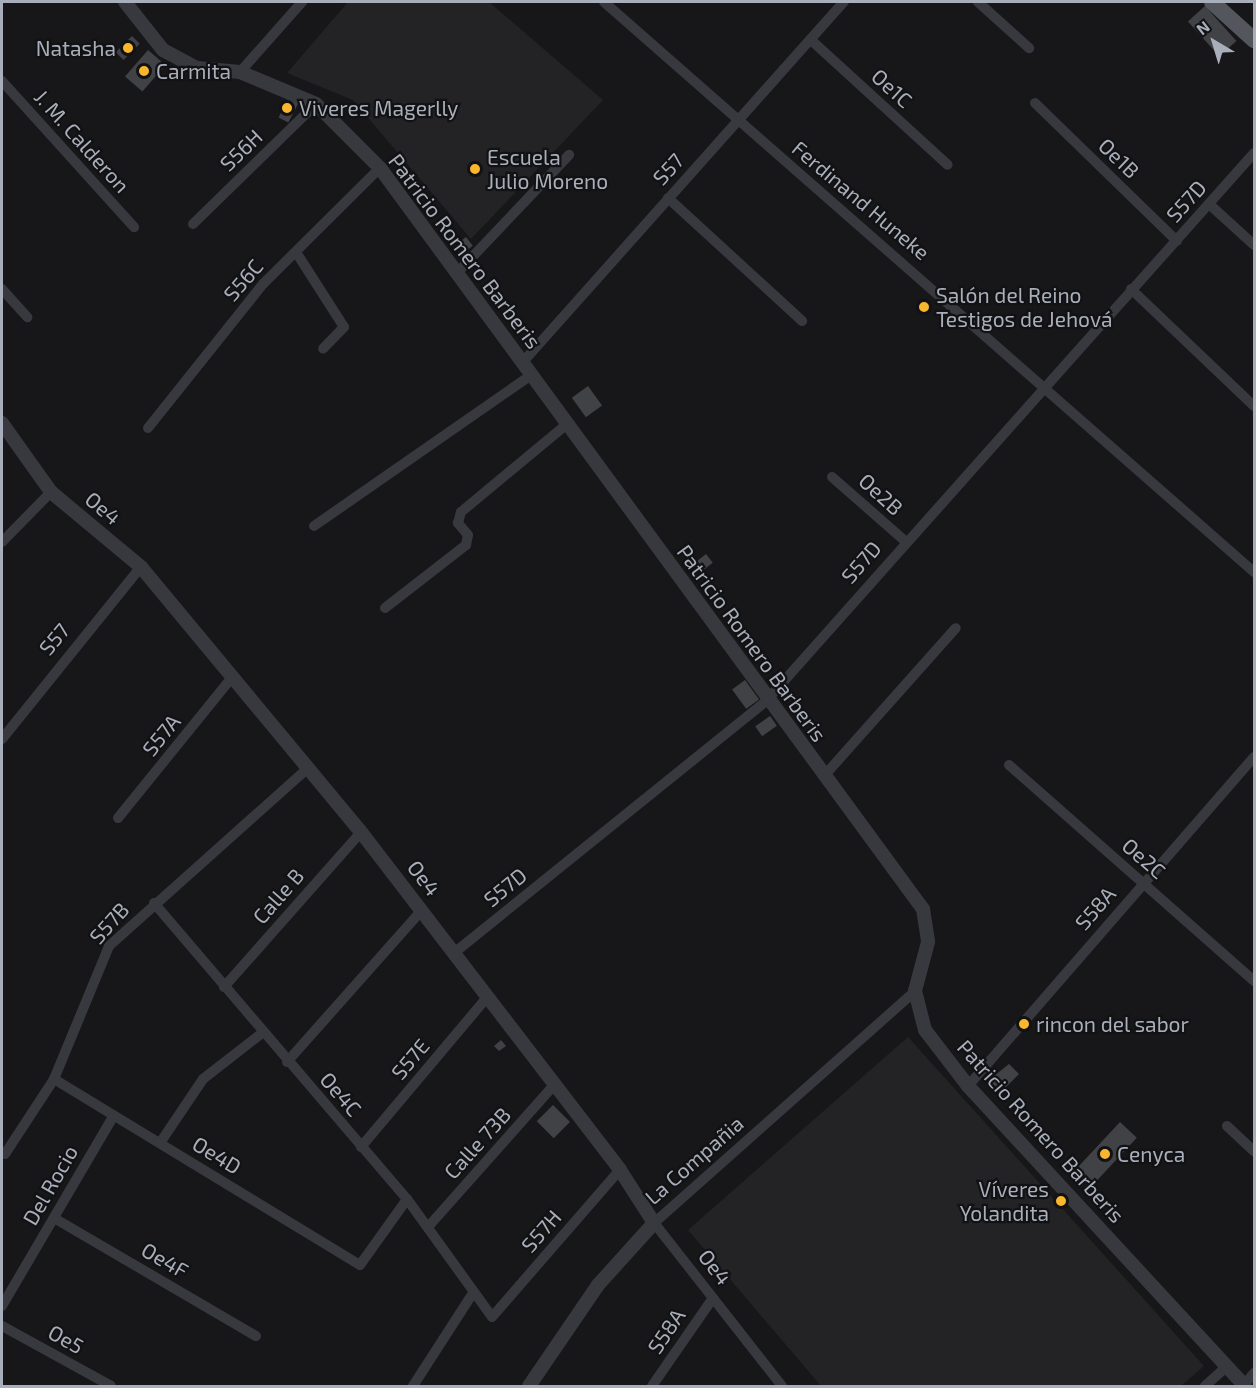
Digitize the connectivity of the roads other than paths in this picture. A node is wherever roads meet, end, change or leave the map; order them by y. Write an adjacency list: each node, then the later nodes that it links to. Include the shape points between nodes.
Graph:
1 (125, 2): 10 (street, Patricio Romero Barberis, via 163,50 197,68)
2 (302, 2): 10 (street)
3 (603, 2): 14 (street, Ferdinand Huneke)
4 (844, 2): 7 (street, S57)
5 (978, 2): 9 (street)
6 (1212, 2): 8 (main road)
7 (811, 40): 14 (street, S57); 17 (street, Oe1C)
8 (1254, 40)
9 (1029, 48)
10 (240, 72): 13 (street, Patricio Romero Barberis)
11 (2, 81): 22 (street, J. M. Calderon)
12 (1035, 103): 23 (street, Oe1B)
13 (316, 104): 18 (street, Patricio Romero Barberis); 21 (street, S56H)
14 (738, 121): 19 (street, S57); 34 (street, Ferdinand Huneke)
15 (1254, 153): 20 (street, S57D)
16 (569, 155): 26 (street)
17 (948, 165)
18 (380, 168): 25 (street, S56C); 26 (street, Patricio Romero Barberis)
19 (668, 198): 30 (street); 32 (street, S57)
20 (1209, 204): 23 (street, S57D); 24 (street)
21 (193, 224)
22 (134, 227)
23 (1177, 241): 28 (street, S57D)
24 (1254, 245)
25 (296, 252): 31 (street, via 345,327); 38 (street, S56C, via 262,284)
26 (457, 273): 32 (street, Patricio Romero Barberis)
27 (2, 289): 29 (street)
28 (1131, 290): 34 (street, S57D); 35 (street)
29 (27, 317)
30 (802, 321)
31 (323, 349)
32 (522, 363): 33 (street, Patricio Romero Barberis)
33 (531, 375): 37 (street, Patricio Romero Barberis); 41 (street)
34 (1049, 386): 42 (street, S57D); 45 (street, Ferdinand Huneke)
35 (1254, 406)
36 (2, 423): 40 (street, Oe4)
37 (567, 424): 46 (street, via 461,512 458,522 468,535 466,545); 49 (street, Patricio Romero Barberis)
38 (148, 429)
39 (832, 477): 42 (street, Oe2B)
40 (51, 492): 43 (street); 44 (street, Oe4)
41 (314, 526)
42 (905, 541): 49 (street, S57D)
43 (2, 542)
44 (141, 567): 48 (street, Oe4); 50 (street, S57)
45 (1254, 572)
46 (386, 608)
47 (956, 628): 54 (street)
48 (233, 676): 53 (street, Oe4); 55 (street, S57A)
49 (767, 700): 54 (street, Patricio Romero Barberis); 60 (street, S57D)
50 (2, 739)
51 (1254, 757): 57 (street, S58A)
52 (1009, 765): 57 (street, Oe2C)
53 (308, 768): 56 (street, Oe4); 58 (street, S57B)
54 (824, 776): 63 (street, Patricio Romero Barberis, via 923,909 928,942)
55 (118, 818)
56 (361, 832): 59 (street, Oe4); 62 (street, Calle B)
57 (1142, 882): 61 (street, Oe2C); 69 (street, S58A)
58 (154, 903): 62 (street, Oe4C); 67 (street, S57B, via 109,946)
59 (422, 910): 60 (street, Oe4); 66 (street)
60 (454, 953): 64 (street, Oe4)
61 (1254, 981)
62 (224, 987): 65 (street, Oe4C)
63 (915, 991): 69 (street, Patricio Romero Barberis, via 925,1030); 79 (street, La Compañia)
64 (488, 996): 68 (street, Oe4); 73 (street, S57E)
65 (262, 1033): 66 (street, Oe4C); 72 (street, via 203,1079)
66 (287, 1062): 73 (street, Oe4C)
67 (54, 1079): 70 (street, Oe4D); 75 (street, S57B)
68 (554, 1085): 76 (street, Oe4); 80 (street, Calle 73B)
69 (968, 1086): 87 (street, Patricio Romero Barberis)
70 (114, 1115): 72 (street, Oe4D); 78 (street, Del Rocio)
71 (1227, 1126): 74 (street)
72 (160, 1143): 77 (street, Oe4D, via 360,1265)
73 (362, 1147): 77 (street, Oe4C)
74 (1254, 1151)
75 (5, 1154)
76 (620, 1170): 79 (street, Oe4); 84 (street, S57H)
77 (407, 1199): 80 (street, Oe4C)
78 (54, 1218): 83 (street, Del Rocio); 86 (street, Oe4F)
79 (654, 1223): 82 (street, Oe4); 91 (street, La Compañia, via 598,1285)
80 (428, 1227): 81 (street, Oe4C)
81 (473, 1293): 84 (street, Oe4C); 90 (street)
82 (713, 1298): 92 (street, S58A); 93 (street, Oe4)
83 (2, 1306)
84 (492, 1317)
85 (2, 1326): 89 (street, Oe5)
86 (256, 1336)
87 (1227, 1366): 94 (street); 95 (street, Patricio Romero Barberis)
88 (1254, 1373): 95 (street)
89 (111, 1386)
90 (412, 1386)
91 (529, 1386)
92 (652, 1386)
93 (782, 1386)
94 (1205, 1386)
95 (1245, 1386)

